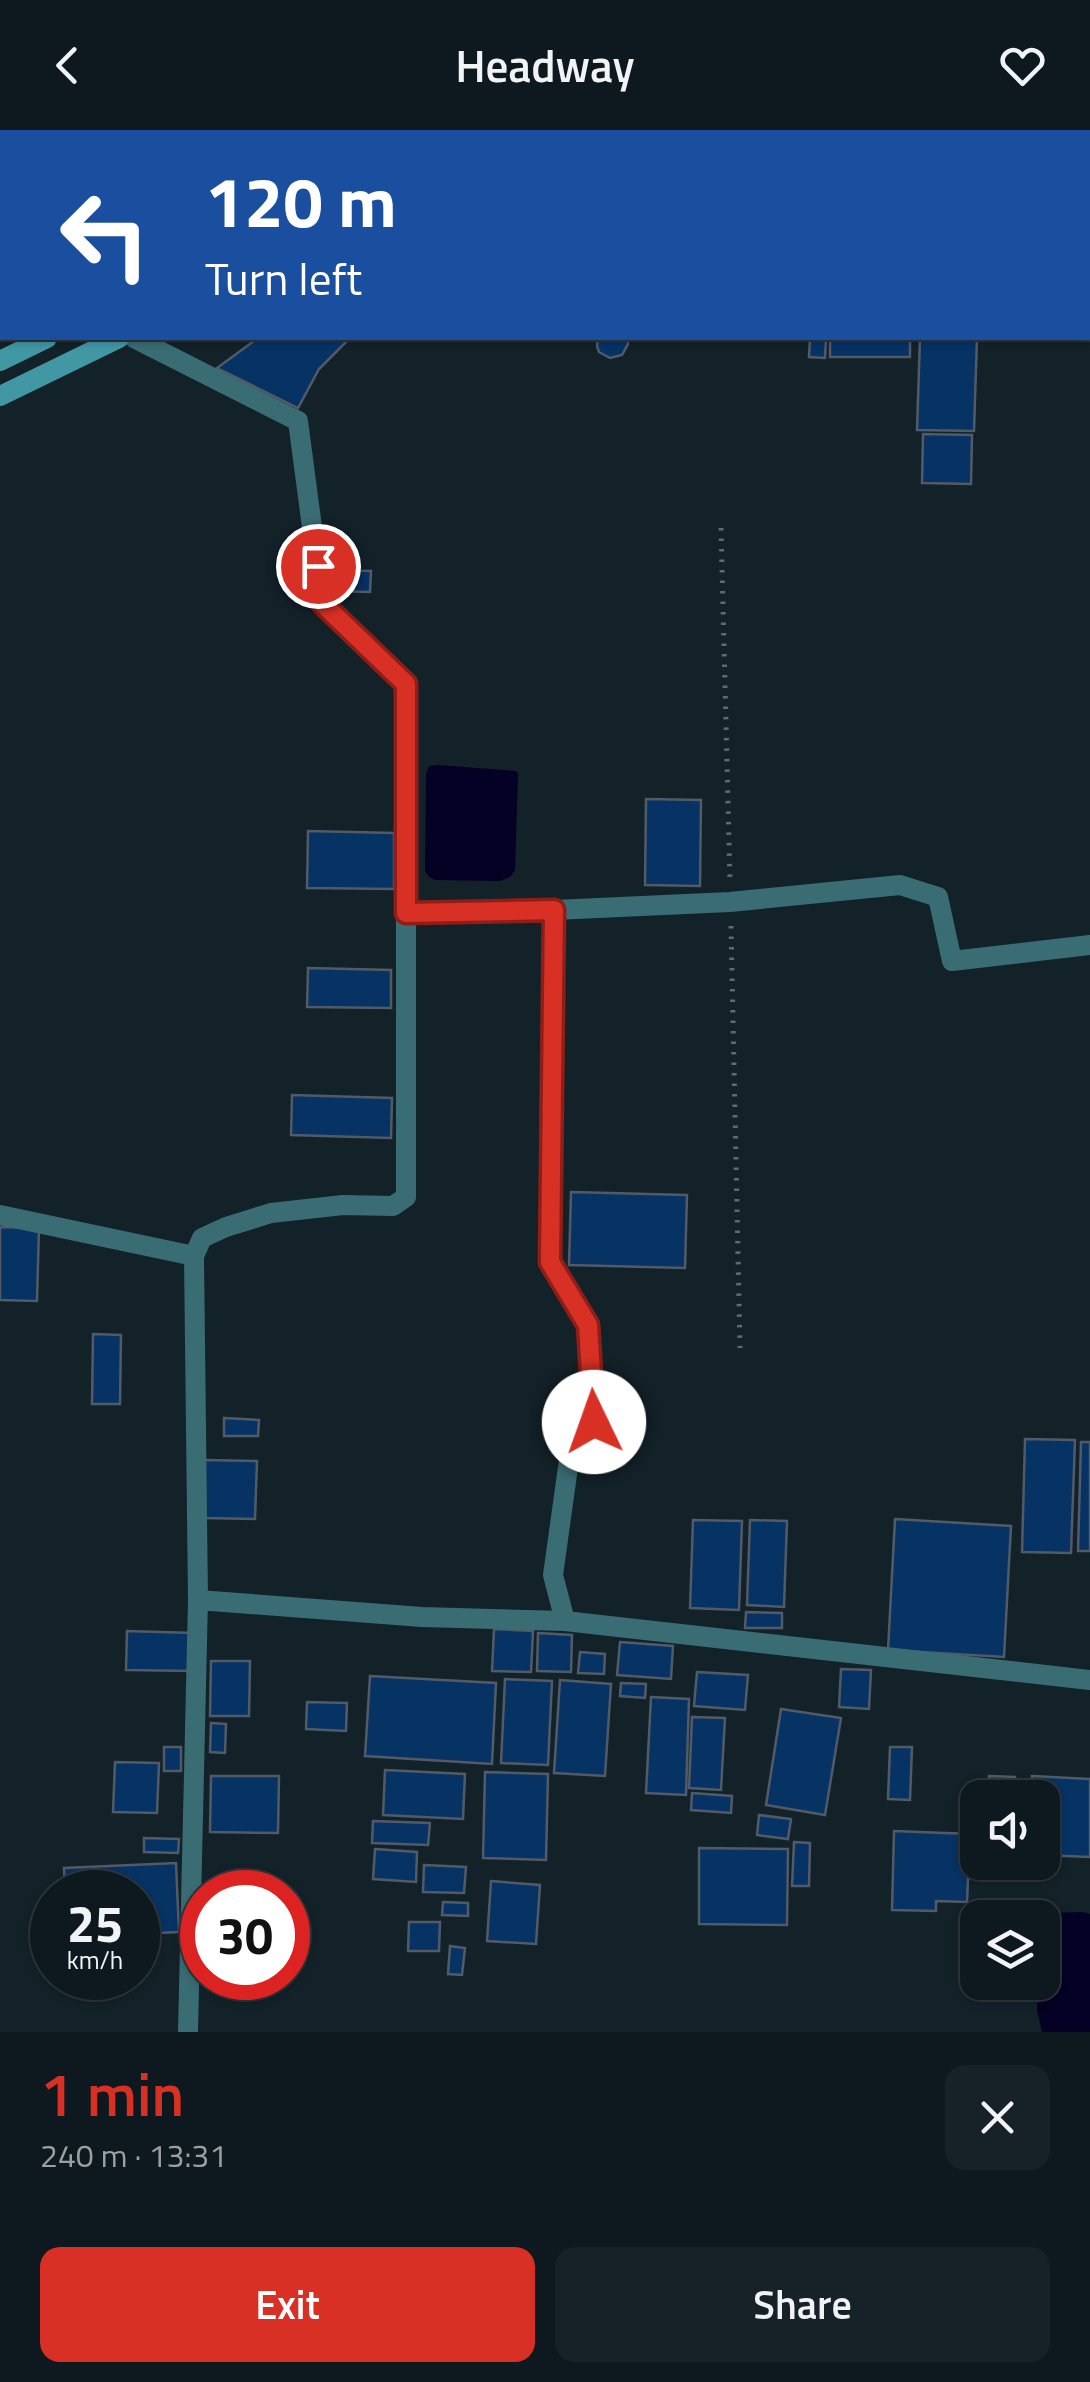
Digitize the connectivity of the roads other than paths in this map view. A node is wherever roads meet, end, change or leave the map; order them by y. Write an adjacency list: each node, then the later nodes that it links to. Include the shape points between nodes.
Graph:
1 (43, 340): 4 (main road)
2 (115, 340): 5 (main road)
3 (138, 340): 7 (street, via 298,421 322,603 406,684)
4 (0, 361)
5 (0, 396)
6 (554, 910): 7 (street); 8 (street, via 900,885 938,898 952,961); 12 (street, via 550,1262 588,1325 594,1422 568,1460 554,1575)
7 (406, 913): 10 (street, via 406,1197 393,1206 271,1213 202,1238)
8 (1090, 945)
9 (0, 1216): 10 (street)
10 (194, 1256): 11 (street)
11 (198, 1600): 12 (street); 14 (street)
12 (565, 1621): 13 (street)
13 (1090, 1680)
14 (188, 2032)

